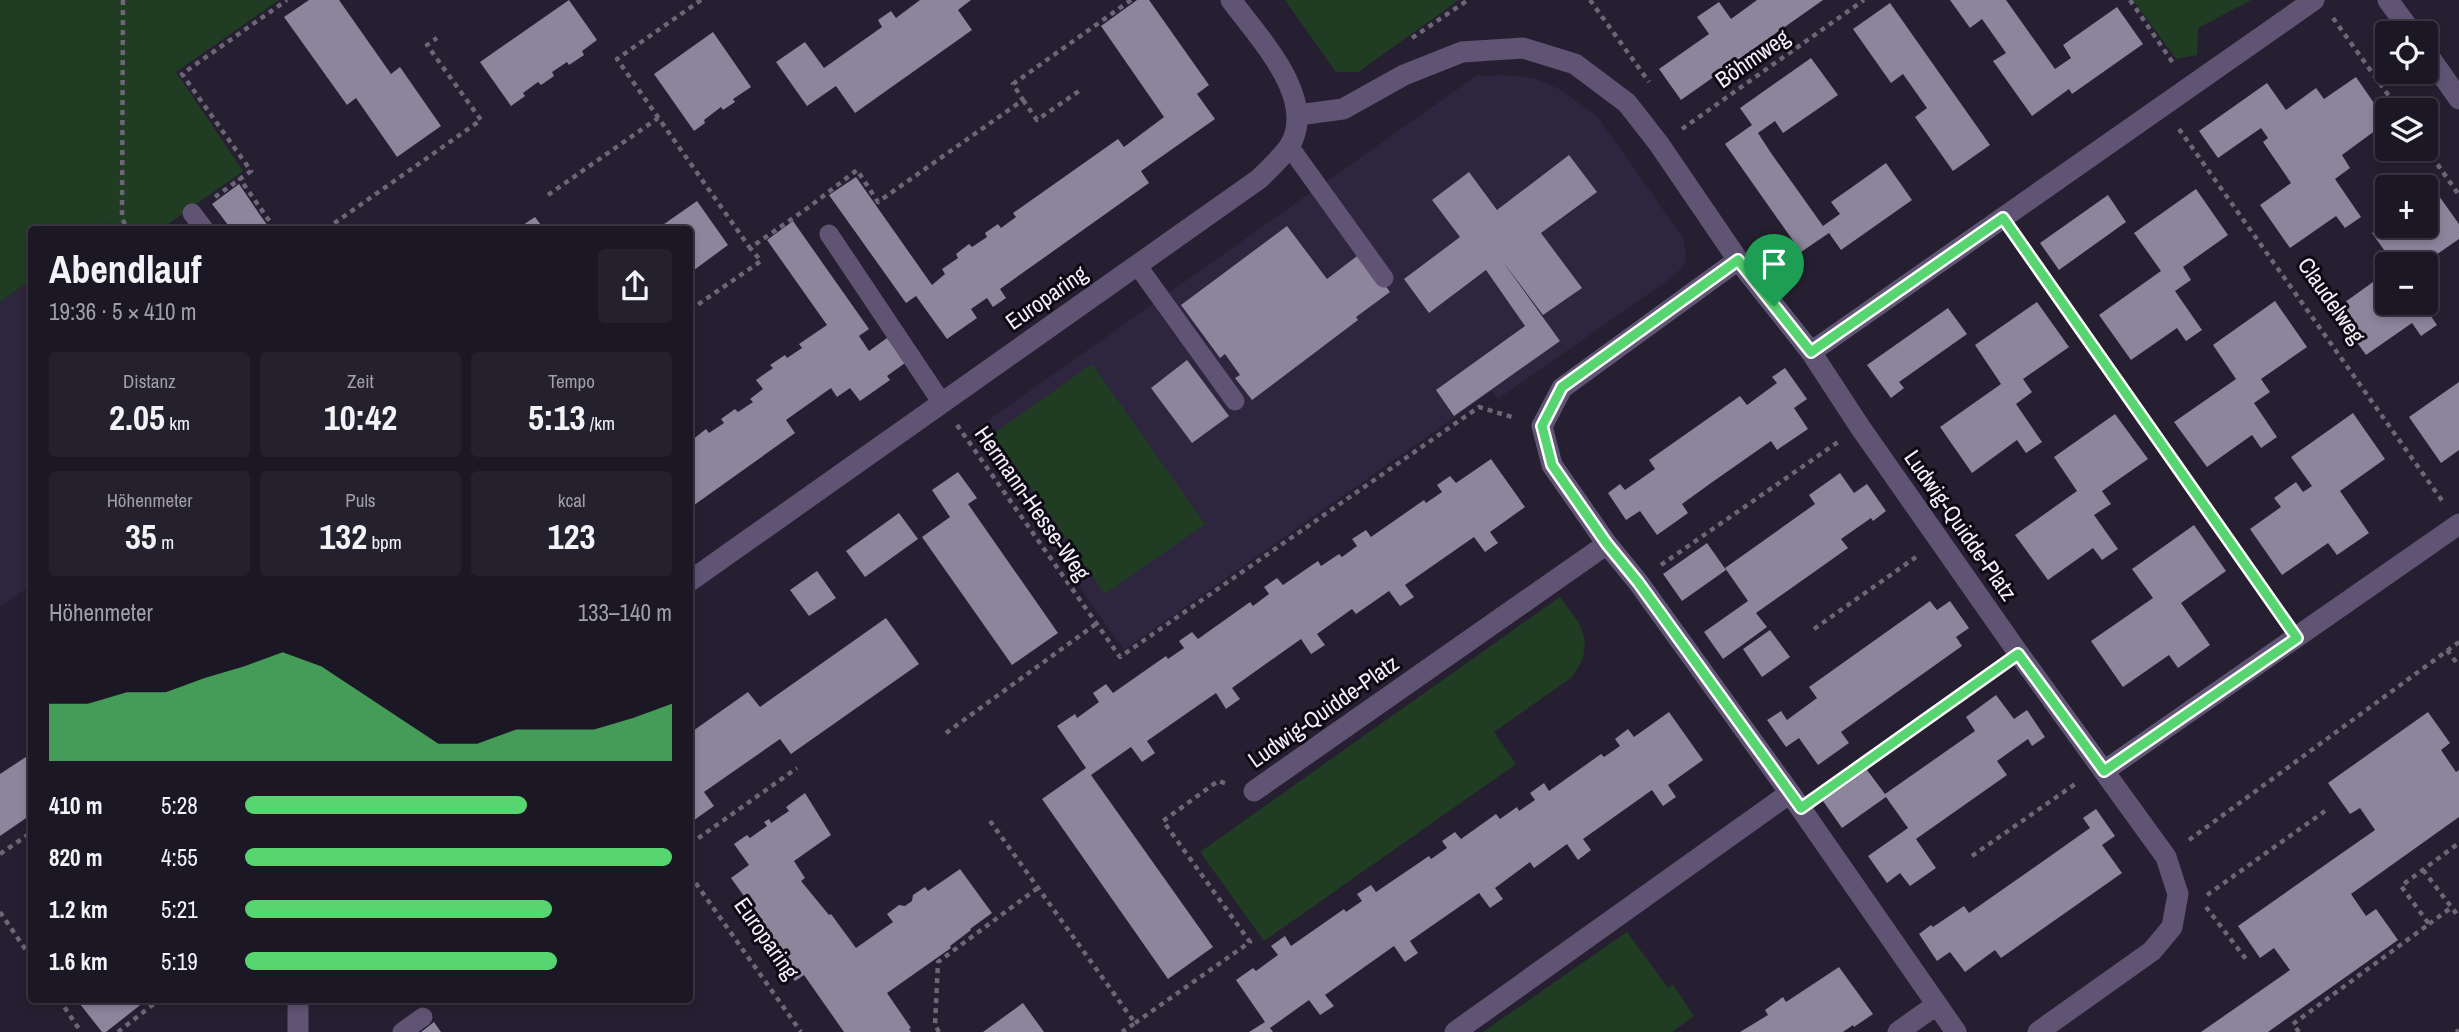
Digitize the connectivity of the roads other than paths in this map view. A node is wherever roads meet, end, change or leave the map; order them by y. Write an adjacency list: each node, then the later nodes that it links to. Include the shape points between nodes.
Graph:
1 (1231, 0): 7 (street, via 1288,79)
2 (2388, 0): 4 (street)
3 (2321, 6): 13 (street, via 2189,87)
4 (2403, 21)
5 (2438, 69): 6 (street)
6 (2459, 99)
7 (1298, 116): 8 (street, Europaring); 10 (street, Ludwig-Quidde-Platz, via 1343,109 1404,75 1462,52 1523,48 1575,64 1627,103)
8 (1289, 146): 11 (street, Europaring, via 1259,179); 12 (lane)
9 (829, 234): 15 (lane)
10 (1738, 260): 13 (street, Ludwig-Quidde-Platz); 17 (street, via 1562,387 1542,426 1552,465)
11 (1137, 265): 14 (lane); 15 (street, Europaring)
12 (1384, 278)
13 (1811, 352): 19 (street, Ludwig-Quidde-Platz)
14 (1235, 401)
15 (942, 403): 18 (street, Europaring)
16 (2459, 524): 19 (street)
17 (1607, 544): 20 (street, Ludwig-Quidde-Platz); 21 (street)
18 (693, 579)
19 (2104, 771): 30 (street, Ludwig-Quidde-Platz, via 2166,857 2178,894 2172,927 2152,951)
20 (1254, 791)
21 (1796, 800): 23 (street); 27 (street)
22 (298, 1003): 25 (street)
23 (1936, 1004): 28 (street); 29 (street)
24 (423, 1017): 26 (lane)
25 (298, 1032)
26 (402, 1032)
27 (1455, 1032)
28 (1898, 1032)
29 (1956, 1032)
30 (2038, 1032)

